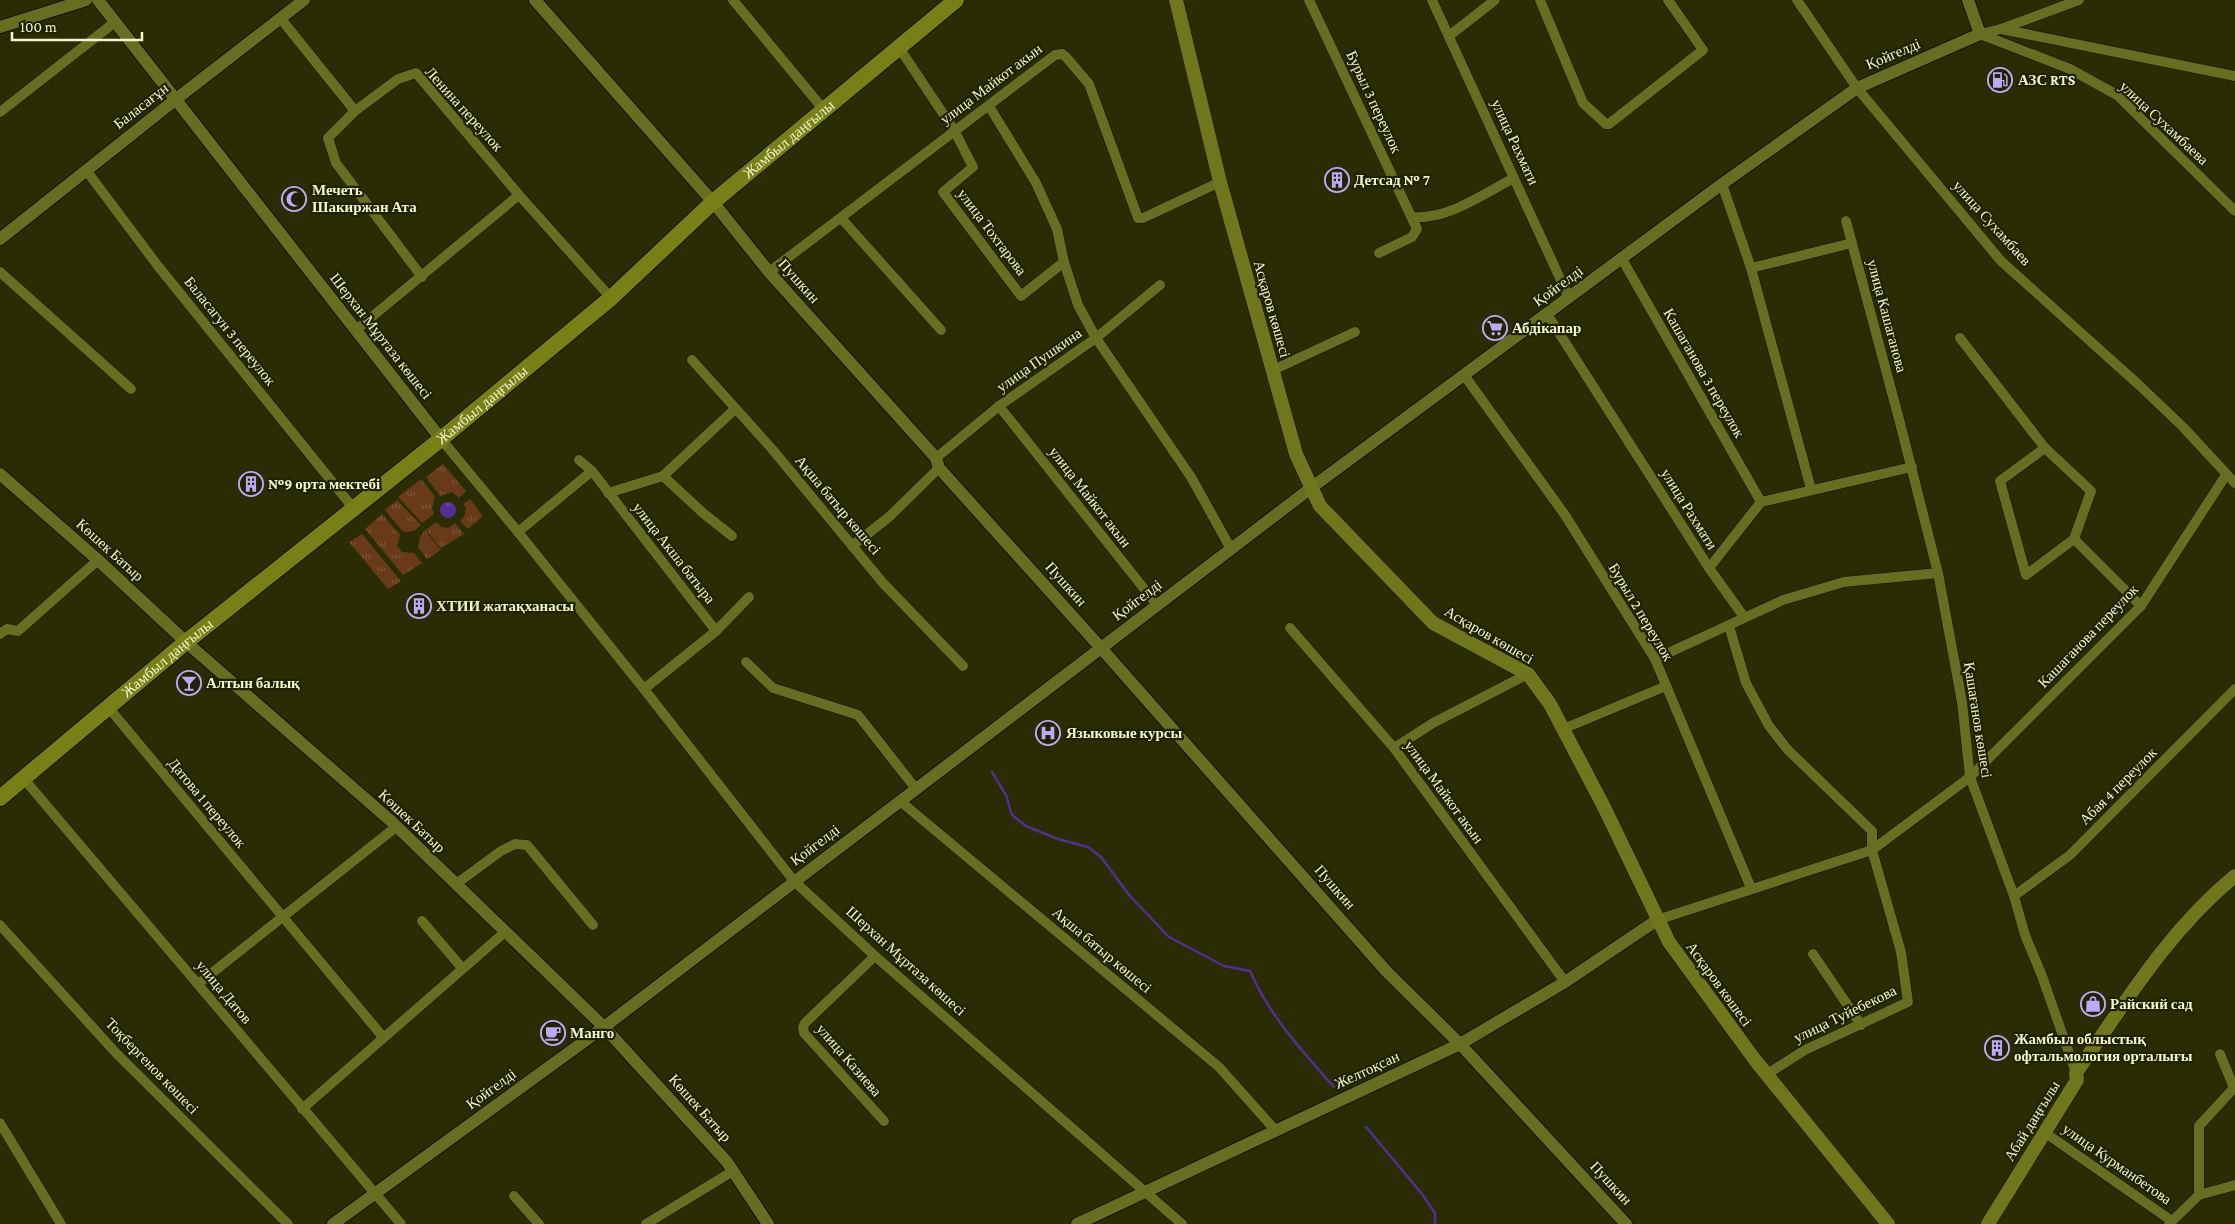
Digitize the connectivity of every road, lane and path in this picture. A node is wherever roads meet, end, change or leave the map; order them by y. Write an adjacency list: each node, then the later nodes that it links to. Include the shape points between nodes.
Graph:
1 (86, 0): 18 (street)
2 (98, 0): 17 (street, Шерхан Мұртаза көшесі)
3 (304, 0): 16 (street, Баласағұн)
4 (535, 0): 36 (street, Пушкин)
5 (733, 0): 27 (street)
6 (956, 0): 22 (main road, Жамбыл даңғылы)
7 (1176, 0): 33 (main road, Асқаров көшесі)
8 (1309, 0): 38 (street, Бурыл 3 переулок)
9 (1432, 0): 21 (street, улица Рахмати)
10 (1495, 0): 21 (street)
11 (1540, 0): 12 (street, via 1582,103 1606,124 1703,50)
12 (1668, 0)
13 (1797, 0): 24 (street, улица Сухамбаев)
14 (1968, 0): 20 (street)
15 (2078, 0): 19 (street)
16 (282, 19): 25 (street, Баласағұн); 28 (street)
17 (115, 22): 25 (street, Шерхан Мұртаза көшесі); 29 (street)
18 (0, 27)
19 (2001, 29): 20 (street); 23 (street)
20 (1980, 34): 24 (street, Қойгелді); 37 (street, улица Сухамбаева, via 2070,69 2117,95)
21 (1450, 36): 32 (street, улица Рахмати)
22 (898, 46): 27 (main road, Жамбыл даңғылы); 30 (street, улица Тохтарова)
23 (2235, 76)
24 (1857, 88): 34 (street, Қойгелді); 74 (street, улица Сухамбаев, via 2001,261 2183,427)
25 (175, 100): 31 (street, Баласағұн); 54 (street, Шерхан Мұртаза көшесі)
26 (989, 106): 30 (street, улица Майкот акын); 33 (street, улица Майкот акын, via 1055,55 1062,54 1089,84 1138,218); 45 (street, via 1036,183 1057,229)
27 (824, 110): 36 (main road, Жамбыл даңғылы)
28 (355, 111): 35 (street, Ленина переулок, via 398,79 416,73); 49 (street, Ленина переулок, via 328,138 336,163)
29 (0, 112)
30 (954, 130): 39 (street, улица Майкот акын); 45 (street, улица Тохтарова, via 973,167 943,192 1021,296)
31 (86, 170): 41 (street, Баласағұн); 80 (street, Баласагун 3 переулок, via 158,266)
32 (1514, 178): 38 (street, via 1453,209 1425,218); 52 (street, улица Рахмати)
33 (1220, 182): 60 (main road, Асқаров көшесі)
34 (1722, 184): 44 (street, Қойгелді); 46 (street)
35 (519, 195): 49 (street); 51 (street, Ленина переулок)
36 (713, 202): 48 (street, Пушкин); 51 (main road, Жамбыл даңғылы)
37 (2235, 211)
38 (1412, 217): 43 (street, via 1416,233)
39 (841, 218): 48 (street, улица Майкот акын); 55 (street)
40 (1846, 221): 42 (street, улица Кашаганова)
41 (0, 239)
42 (1852, 243): 46 (street); 65 (street, улица Кашаганова)
43 (1380, 253)
44 (1622, 259): 52 (street, Қойгелді); 79 (street, Кашаганова 3 переулок)
45 (1064, 262): 57 (street, via 1078,304)
46 (1751, 268): 77 (street)
47 (0, 272): 62 (street)
48 (769, 272): 69 (street, Пушкин)
49 (422, 277): 54 (street)
50 (1160, 285): 57 (street, улица Пушкина)
51 (611, 298): 66 (main road, Жамбыл даңғылы)
52 (1569, 298): 53 (street, Қойгелді)
53 (1548, 314): 61 (street, Қойгелді); 87 (street, улица Рахмати)
54 (356, 330): 66 (street, Шерхан Мұртаза көшесі)
55 (941, 330)
56 (1355, 332): 60 (street)
57 (1096, 338): 63 (street, улица Пушкина); 85 (street, via 1191,477)
58 (1960, 338): 67 (street)
59 (692, 360): 64 (street, Ақша батыр көшесі)
60 (1272, 370): 76 (main road, Асқаров көшесі, via 1296,454)
61 (1464, 375): 76 (street, Қойгелді); 99 (street, Бурыл 2 переулок, via 1565,516)
62 (131, 389)
63 (999, 406): 69 (street, улица Пушкина); 90 (street, улица Майкот акын)
64 (735, 409): 73 (street, улица Акша батыра); 84 (street, Ақша батыр көшесі)
65 (1900, 419): 70 (street, Қашағанов көшесі)
66 (441, 439): 80 (main road, Жамбыл даңғылы); 81 (street, Шерхан Мұртаза көшесі)
67 (2046, 448): 83 (street, via 2091,491); 83 (street, via 2000,481 2026,576)
68 (579, 460): 71 (street, улица Акша батыра)
69 (937, 463): 84 (street, улица Пушкина, via 889,517); 98 (street, Пушкин)
70 (1912, 467): 77 (street); 88 (street, Қашағанов көшесі)
71 (592, 471): 78 (street, улица Акша батыра); 81 (street)
72 (0, 474): 86 (street, Көшек Батыр)
73 (663, 476): 78 (street, улица Акша батыра); 82 (street)
74 (2226, 476): 75 (street, улица Сухамбаев); 91 (street, Кашаганова переулок)
75 (2235, 483)
76 (1311, 488): 85 (street, Қойгелді); 102 (main road, Асқаров көшесі, via 1320,506 1433,623)
77 (1811, 489): 79 (street)
78 (608, 493): 96 (street, улица Акша батыра)
79 (1761, 502): 87 (street)
80 (354, 509): 97 (main road, Жамбыл даңғылы)
81 (518, 532): 104 (street, Шерхан Мұртаза көшесі)
82 (732, 536)
83 (2074, 539): 91 (street)
84 (852, 546): 101 (street, Ақша батыр көшесі, via 883,583)
85 (1230, 549): 90 (street, Қойгелді)
86 (98, 560): 95 (street, via 18,631); 97 (street, Көшек Батыр)
87 (1709, 568): 92 (street)
88 (1938, 573): 92 (street, via 1844,582 1783,600); 109 (street, Қашағанов көшесі, via 1962,702)
89 (750, 597): 96 (street)
90 (1157, 606): 98 (street, Қойгелді)
91 (2141, 606): 109 (street, Кашаганова переулок)
92 (1744, 617): 93 (street)
93 (1729, 626): 99 (street); 115 (street, via 1746,683 1770,726 1788,750 1872,831)
94 (1290, 628): 108 (street, улица Майкот акын)
95 (2, 629)
96 (716, 631): 104 (street)
97 (186, 642): 106 (main road, Жамбыл даңғылы); 114 (street, Көшек Батыр)
98 (1101, 648): 111 (street, Қойгелді); 135 (street, Пушкин, via 1387,972)
99 (1655, 659): 103 (street, Бурыл 2 переулок)
100 (746, 662): 111 (street, via 773,688 858,715)
101 (964, 666)
102 (1528, 674): 107 (main road, Асқаров көшесі); 108 (street, via 1433,723)
103 (1666, 686): 107 (street); 119 (street, Бурыл 2 переулок)
104 (644, 689): 117 (street, Шерхан Мұртаза көшесі)
105 (2235, 689): 120 (street, Абая 4 переулок, via 2070,855)
106 (108, 707): 110 (main road, Жамбыл даңғылы); 121 (street, Датова 1 переулок)
107 (1563, 729): 122 (main road, Асқаров көшесі)
108 (1394, 748): 130 (street, улица Майкот акын)
109 (1970, 777): 115 (street); 120 (street, Қашағанов көшесі)
110 (24, 779): 112 (main road, Жамбыл даңғылы); 131 (street, улица Датов)
111 (916, 789): 113 (street, Қойгелді)
112 (0, 798)
113 (900, 801): 117 (street, Қойгелді); 142 (street, Ақша батыр көшесі, via 1219,1067)
114 (396, 827): 118 (street, Көшек Батыр); 121 (street)
115 (1872, 850): 119 (street); 132 (street, улица Туйебекова, via 1901,952 1908,1002)
116 (2235, 876): 137 (main road, Абай даңғылы, via 2214,893 2163,947)
117 (794, 881): 128 (street, Шерхан Мұртаза көшесі); 133 (street, Қойгелді)
118 (456, 884): 125 (street, via 501,851 515,844 527,845); 126 (street, Көшек Батыр)
119 (1751, 888): 122 (street)
120 (2014, 896): 137 (street, Қашағанов көшесі, via 2025,935)
121 (283, 918): 131 (street); 134 (street, Датова 1 переулок)
122 (1657, 920): 130 (street, Желтоқсан); 138 (main road, Асқаров көшесі, via 1669,942)
123 (422, 921): 129 (street)
124 (0, 925): 152 (street, Тоқбергенов көшесі, via 115,1052)
125 (593, 925)
126 (505, 932): 129 (street); 133 (street, Көшек Батыр)
127 (1813, 954): 132 (street)
128 (874, 956): 140 (street, улица Казиева, via 802,1028); 146 (street, Шерхан Мұртаза көшесі)
129 (462, 968): 134 (street)
130 (1565, 982): 135 (street, Желтоқсан)
131 (198, 984): 139 (street, улица Датов)
132 (1861, 1024): 138 (street, улица Туйебекова, via 1805,1050)
133 (604, 1027): 144 (street, Көшек Батыр); 147 (street, Қойгелді)
134 (383, 1037): 139 (street)
135 (1460, 1044): 142 (street, Желтоқсан); 160 (street, Пушкин)
136 (2220, 1054): 148 (street, via 2234,1088 2199,1126)
137 (2076, 1073): 143 (main road, Абай даңғылы, via 2077,1080)
138 (1767, 1074): 161 (main road, Асқаров көшесі)
139 (302, 1109): 147 (street, улица Датов)
140 (884, 1122)
141 (0, 1123): 151 (street)
142 (1276, 1131): 146 (street, Желтоқсан)
143 (2044, 1132): 150 (street, улица Курманбетова); 162 (main road, Абай даңғылы)
144 (733, 1171): 156 (street); 157 (street, Көшек Батыр)
145 (2235, 1185): 148 (street, улица Курманбетова)
146 (1146, 1191): 158 (street, Желтоқсан); 159 (street, Шерхан Мұртаза көшесі)
147 (376, 1193): 153 (street, Қойгелді); 154 (street, улица Датов)
148 (2199, 1195): 150 (street, улица Курманбетова)
149 (514, 1196): 155 (street)
150 (2171, 1222)
151 (62, 1224)
152 (288, 1224)
153 (333, 1224)
154 (401, 1224)
155 (539, 1224)
156 (646, 1224)
157 (768, 1224)
158 (1077, 1224)
159 (1182, 1224)
160 (1626, 1224)
161 (1888, 1224)
162 (1988, 1224)

